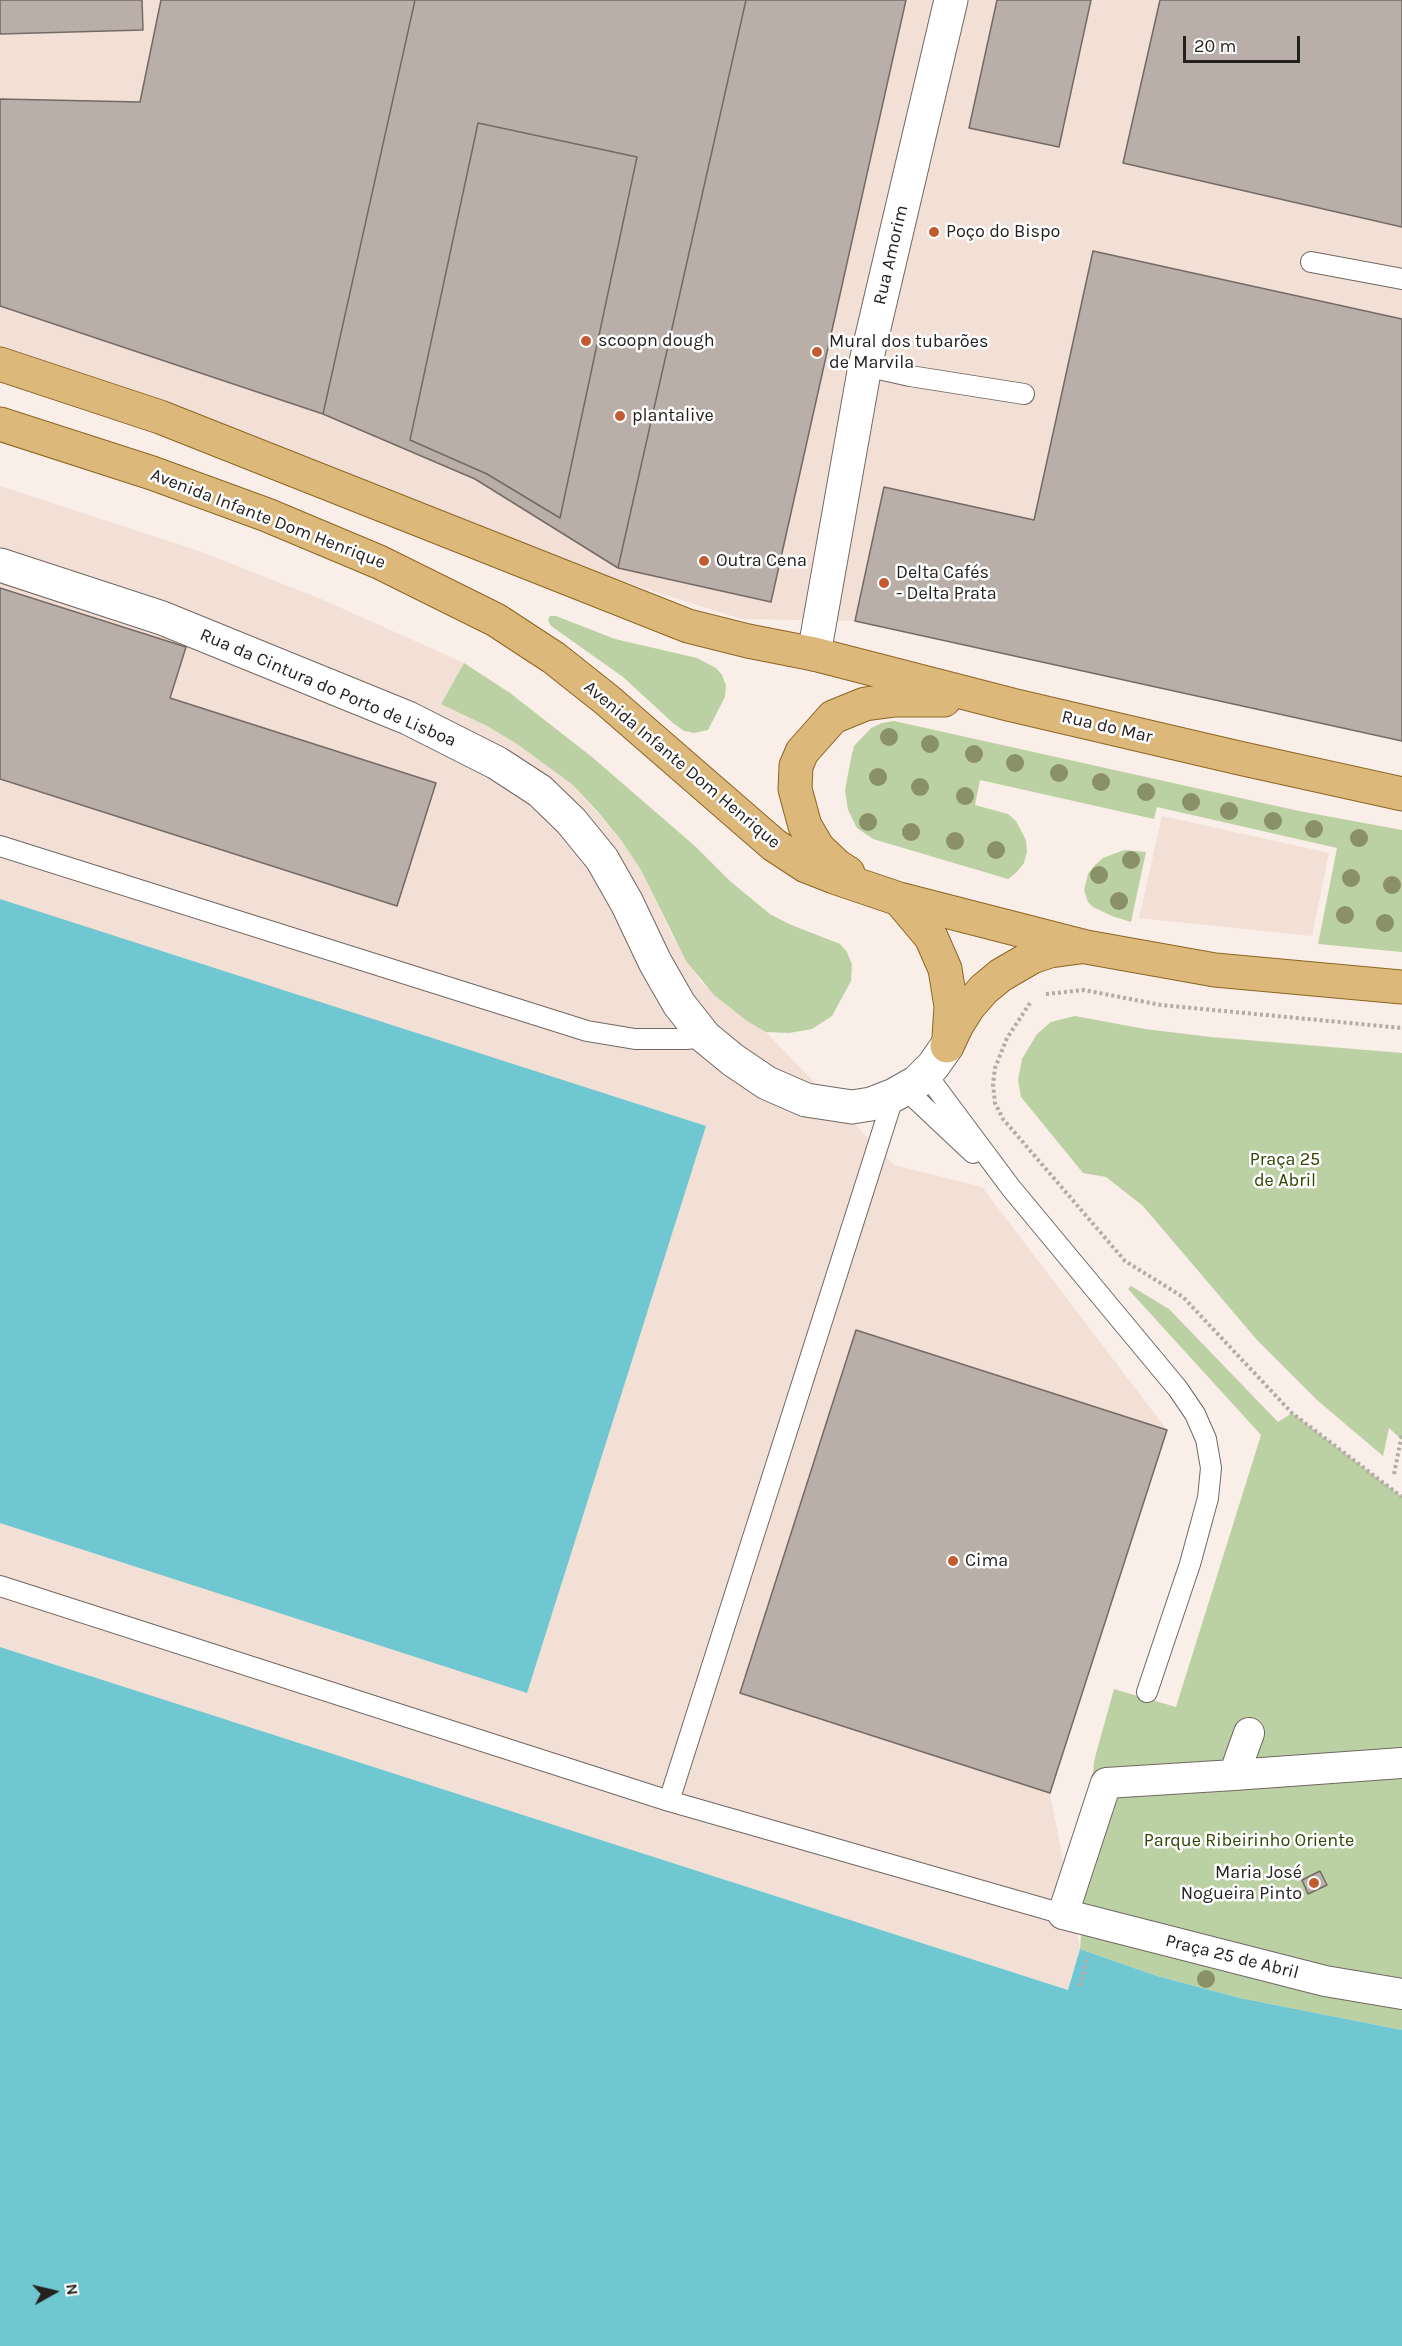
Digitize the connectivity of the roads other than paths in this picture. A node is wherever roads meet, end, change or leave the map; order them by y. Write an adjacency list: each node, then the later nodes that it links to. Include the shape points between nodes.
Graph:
1 (951, 0): 5 (street, Rua Amorim)
2 (1311, 262): 3 (lane)
3 (1402, 279)
4 (0, 364): 9 (main road, via 160,417 688,626)
5 (865, 366): 6 (lane); 9 (street, Rua Amorim)
6 (1024, 394)
7 (0, 424): 13 (main road, Avenida Infante Dom Henrique, via 267,515 380,562 496,620 554,658 607,700 774,845 806,866)
8 (0, 565): 16 (street, Rua da Cintura do Porto de Lisboa, via 162,618 408,718 489,758 540,791 602,859 679,1004)
9 (814, 654): 10 (main road, Rua do Mar)
10 (1012, 705): 11 (main road, Rua do Mar); 13 (main road, via 932,700 865,704 833,717 802,752 796,766 795,789 806,826 818,848 837,866)
11 (1402, 794)
12 (0, 846): 16 (lane, via 587,1031 635,1039)
13 (890, 896): 14 (main road, Avenida Infante Dom Henrique); 17 (main road, via 931,937 945,969 951,1006)
14 (1086, 947): 15 (main road, Avenida Infante Dom Henrique, via 1215,970); 17 (main road, via 1032,957 1016,965 984,989 957,1025)
15 (1402, 987)
16 (705, 1037): 18 (street, Rua da Cintura do Porto de Lisboa, via 767,1083 806,1100 852,1107 871,1104)
17 (947, 1046): 18 (street)
18 (908, 1086): 20 (lane, via 1011,1188 1167,1374 1195,1414 1206,1439 1211,1468 1208,1498); 24 (lane)
19 (0, 1586): 24 (lane)
20 (1147, 1692)
21 (1249, 1732): 23 (street)
22 (1402, 1763): 23 (street)
23 (1233, 1775): 25 (street, via 1106,1783)
24 (669, 1801): 25 (lane)
25 (1063, 1914): 26 (street, Praça 25 de Abril, via 1325,1981)
26 (1402, 1994)

